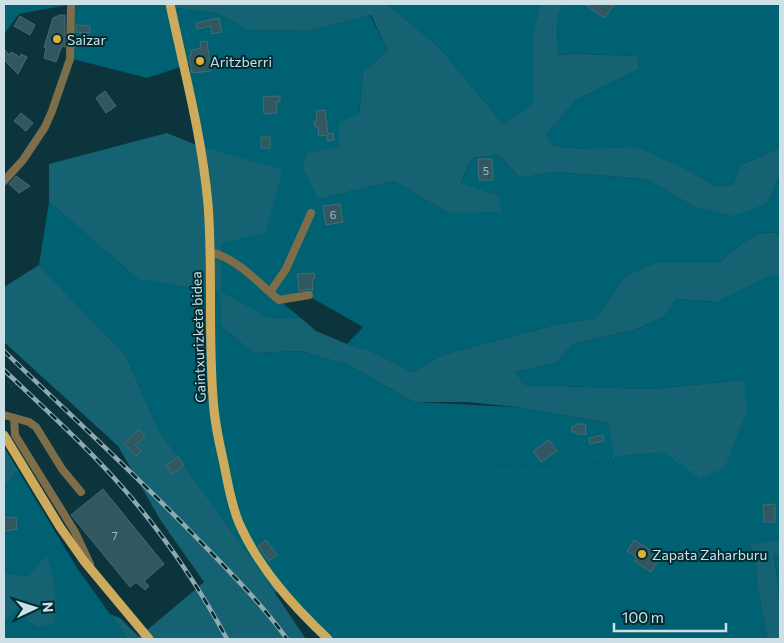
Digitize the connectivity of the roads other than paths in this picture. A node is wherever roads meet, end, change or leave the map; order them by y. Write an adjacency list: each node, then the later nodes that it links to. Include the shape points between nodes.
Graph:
1 (71, 4): 3 (street, via 70,59 61,88 45,127 24,160)
2 (170, 4): 5 (main road, Gaintxurizketa bidea, via 200,144)
3 (4, 181)
4 (311, 213): 6 (street, via 286,269)
5 (210, 252): 6 (street, via 234,262); 14 (main road, Gaintxurizketa bidea, via 213,398 229,492 238,521 258,558 286,598)
6 (270, 292): 7 (street, via 279,300)
7 (309, 295)
8 (4, 415): 9 (street)
9 (14, 418): 11 (street, via 36,427 62,469); 12 (street, via 15,435 74,532)
10 (4, 435): 12 (main road, via 60,527)
11 (81, 492)
12 (96, 577): 13 (main road)
13 (149, 639)
14 (328, 639)

